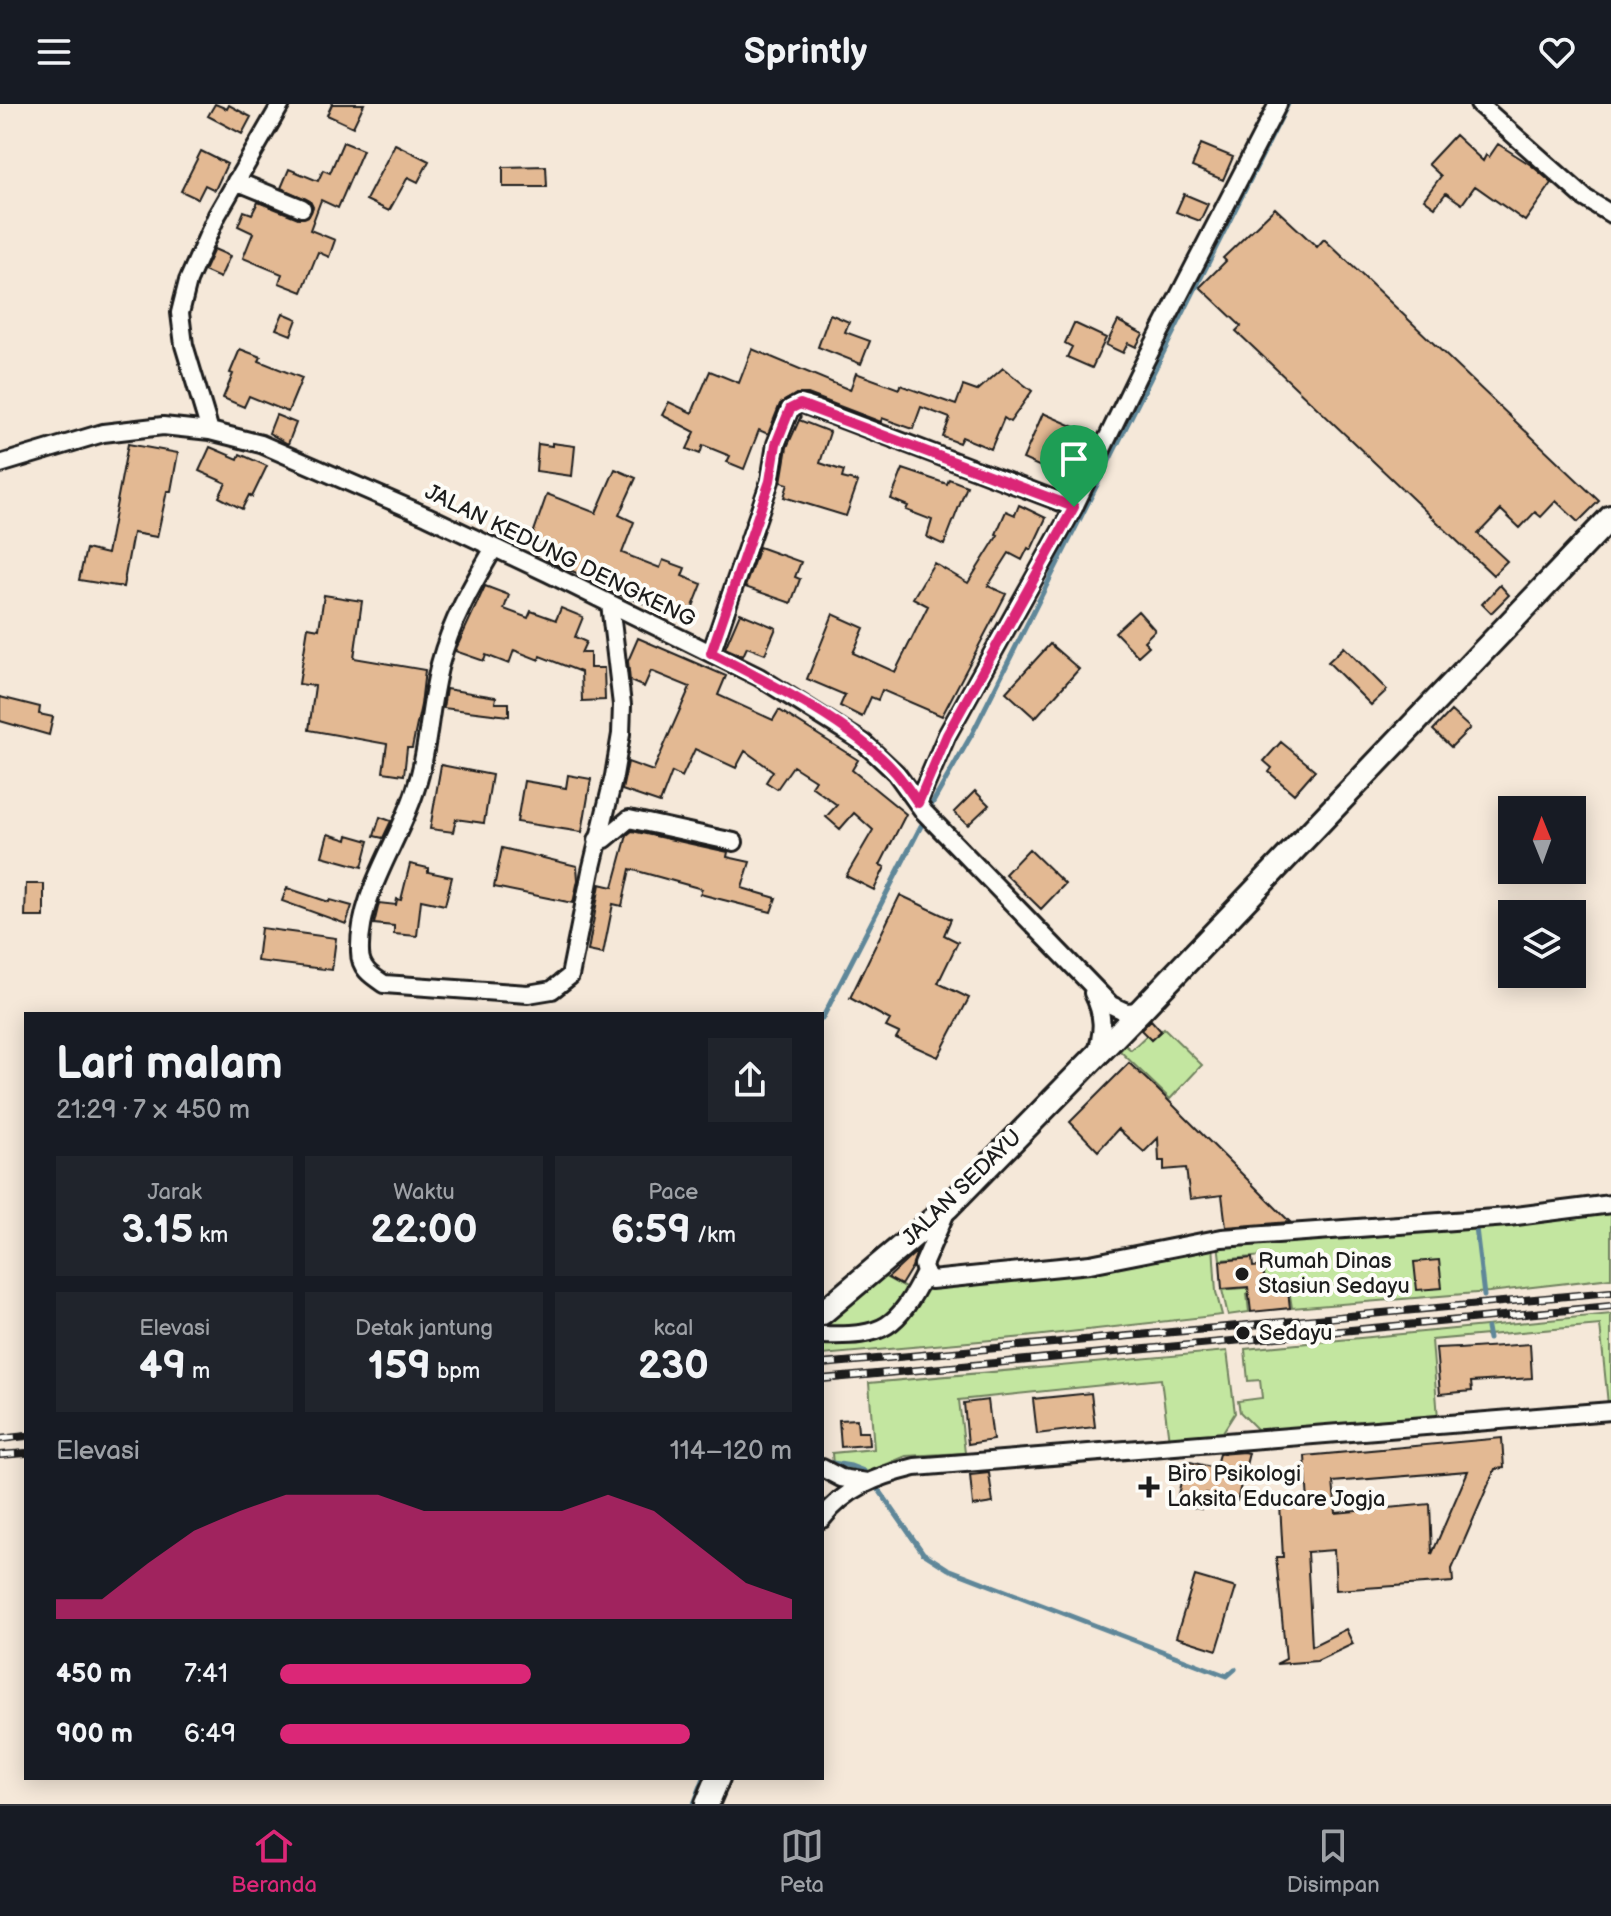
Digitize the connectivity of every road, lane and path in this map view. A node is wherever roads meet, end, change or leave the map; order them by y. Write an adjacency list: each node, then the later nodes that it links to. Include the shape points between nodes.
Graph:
1 (281, 104): 4 (street)
2 (1278, 104): 9 (street)
3 (1479, 104): 6 (street, via 1585,198)
4 (236, 181): 5 (street); 7 (street, via 188,281 180,313 184,345)
5 (302, 208)
6 (1611, 214)
7 (210, 431): 8 (street, JALAN KEDUNG DENGKENG, via 163,426 103,433); 11 (street, JALAN KEDUNG DENGKENG, via 261,444)
8 (0, 464)
9 (1074, 507): 13 (street, via 805,405 794,406 776,444 770,481); 14 (street, via 947,735)
10 (1611, 517): 18 (street, JALAN SEDAYU)
11 (494, 548): 12 (street, JALAN KEDUNG DENGKENG); 15 (street, via 452,622 418,780 362,921 359,955 366,972 384,984 478,993 528,994 562,985 570,976)
12 (610, 604): 13 (street, JALAN KEDUNG DENGKENG); 15 (street, via 621,734)
13 (711, 653): 14 (street, JALAN KEDUNG DENGKENG, via 864,743)
14 (918, 803): 17 (street, JALAN KEDUNG DENGKENG)
15 (597, 840): 16 (street, via 629,819)
16 (734, 842)
17 (1087, 981): 18 (street, JALAN KEDUNG DENGKENG, via 1119,1010); 19 (street, via 1103,1021)
18 (1140, 1011): 19 (street, JALAN SEDAYU)
19 (1096, 1055): 21 (street, JALAN SEDAYU)
20 (1611, 1204): 22 (street, via 1222,1238 1090,1264 941,1280 931,1280)
21 (948, 1207): 22 (street, via 926,1255); 23 (street, JALAN SEDAYU)
22 (925, 1273): 24 (street, via 891,1325 874,1332)
23 (824, 1311)
24 (824, 1335)
25 (1611, 1411): 27 (street, via 915,1467)
26 (824, 1469): 27 (street)
27 (867, 1482): 28 (street)
28 (824, 1517)
29 (717, 1780): 30 (street)
30 (707, 1804)

